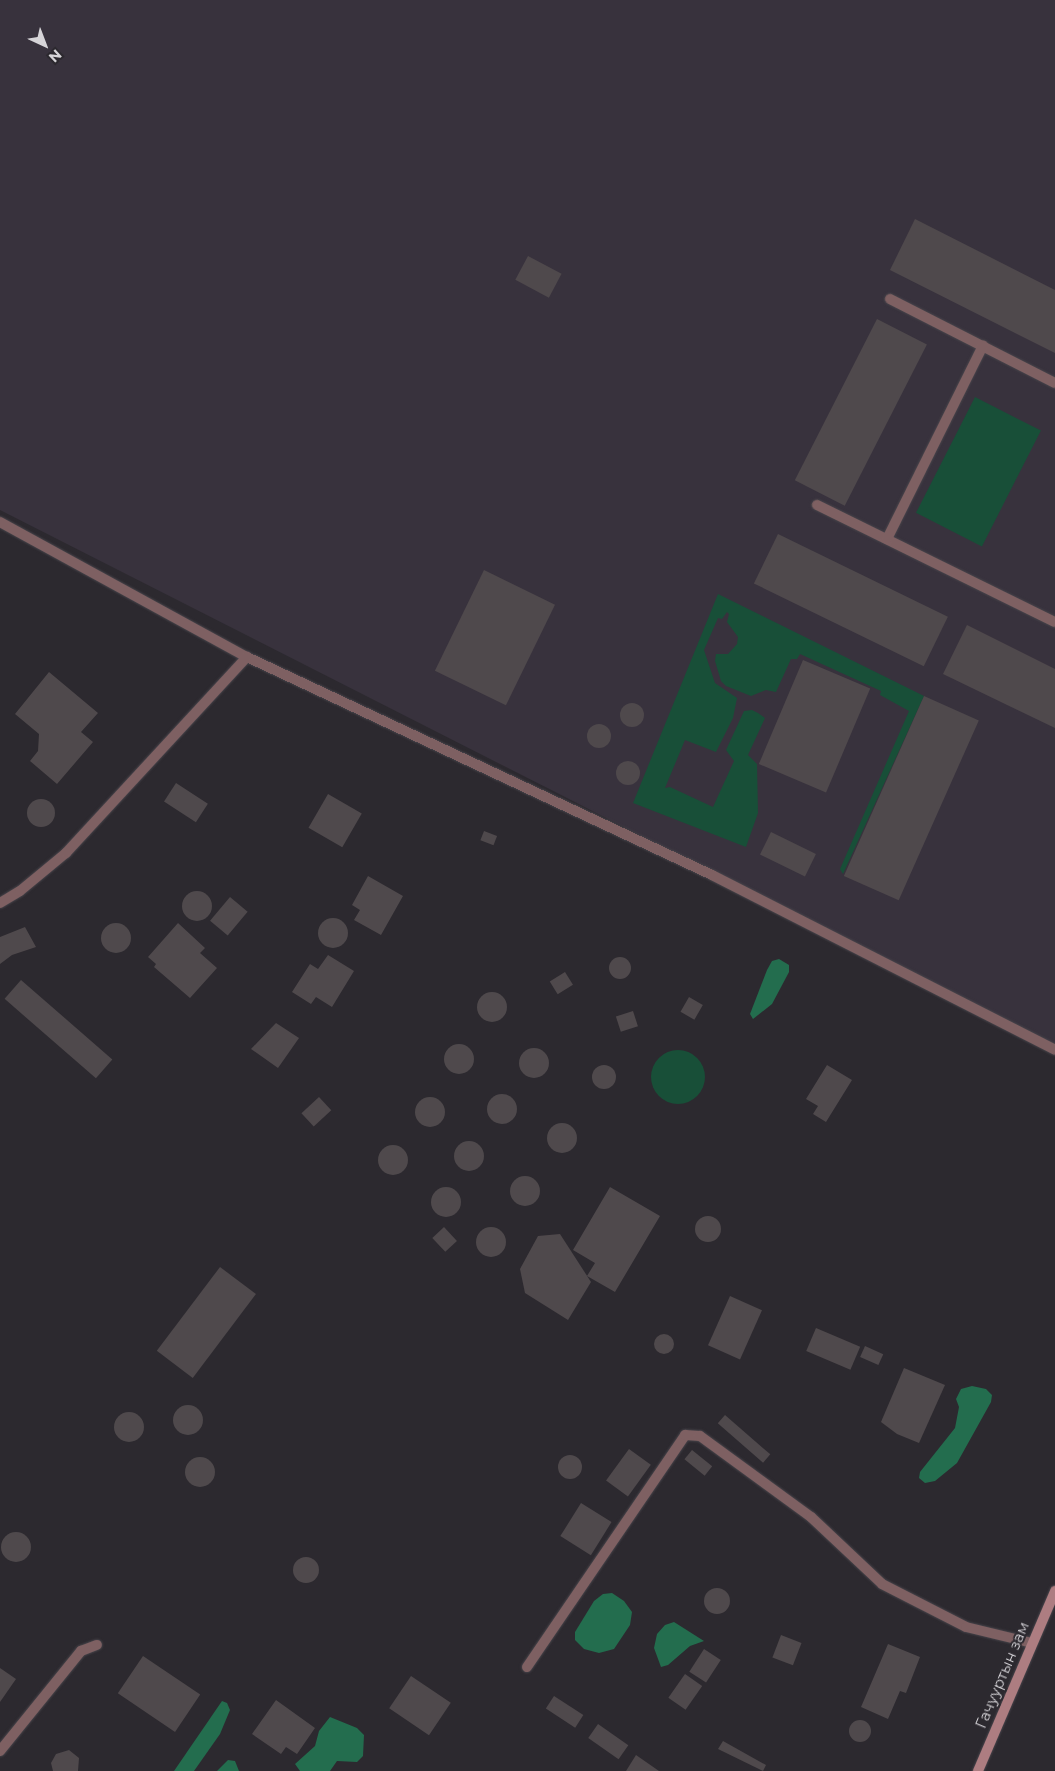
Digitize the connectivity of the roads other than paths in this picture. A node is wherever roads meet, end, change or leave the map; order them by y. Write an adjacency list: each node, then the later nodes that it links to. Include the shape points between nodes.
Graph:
1 (890, 299): 2 (street)
2 (983, 346): 3 (street); 6 (street)
3 (1055, 383)
4 (817, 505): 6 (street)
5 (0, 522): 8 (street)
6 (887, 539): 7 (street)
7 (1055, 622)
8 (247, 657): 9 (street, via 66,853 20,892); 10 (street, via 712,874)
9 (0, 903)
10 (1055, 1050)
11 (1055, 1591): 12 (main road, Гачууртын зам)
12 (1032, 1643): 14 (street, via 966,1627 882,1584 811,1518 700,1436 685,1435); 16 (main road, Гачууртын зам)
13 (97, 1645): 15 (street, via 81,1651)
14 (527, 1667)
15 (0, 1751)
16 (978, 1771)

